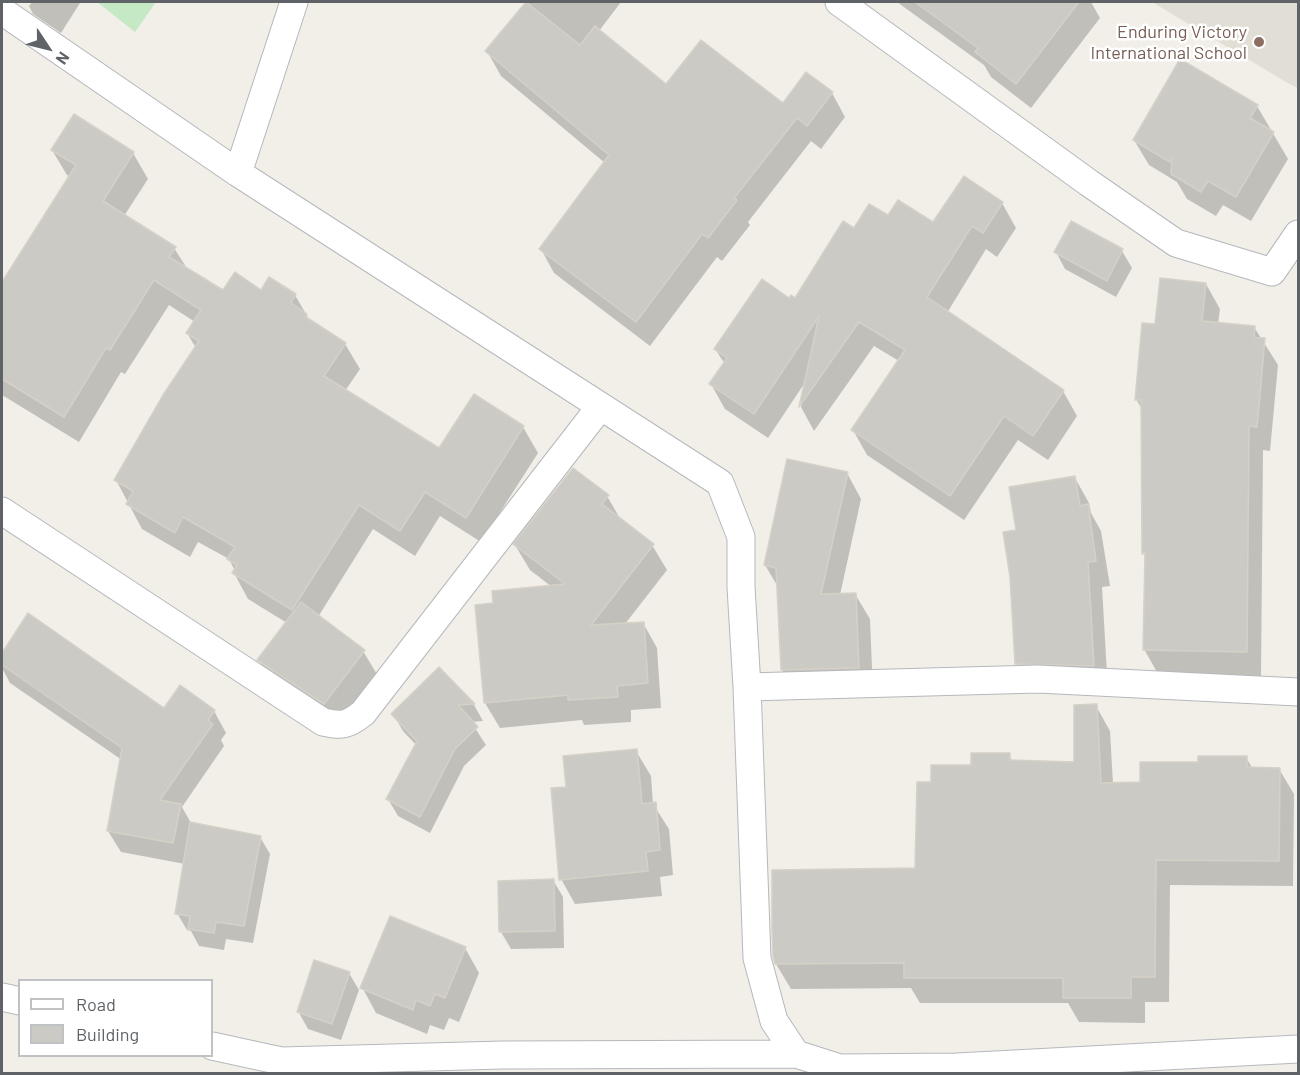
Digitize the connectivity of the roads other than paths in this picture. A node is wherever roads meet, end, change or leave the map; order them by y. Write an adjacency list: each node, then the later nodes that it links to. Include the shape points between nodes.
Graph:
1 (294, 2): 4 (street)
2 (839, 2): 6 (street, via 1176,243)
3 (2, 11): 4 (street)
4 (238, 172): 7 (street)
5 (1299, 234): 6 (street)
6 (1285, 272)
7 (600, 406): 8 (street, via 363,713 352,722 339,725 323,722); 9 (street, via 720,483 741,537)
8 (2, 511)
9 (747, 687): 10 (street, via 1038,679); 15 (street, via 757,958 774,1021)
10 (1299, 692)
11 (2, 997): 12 (street)
12 (18, 1001)
13 (213, 1046): 15 (street, via 281,1061)
14 (1299, 1049): 16 (street)
15 (796, 1054): 16 (street, via 840,1068)
16 (957, 1070)

